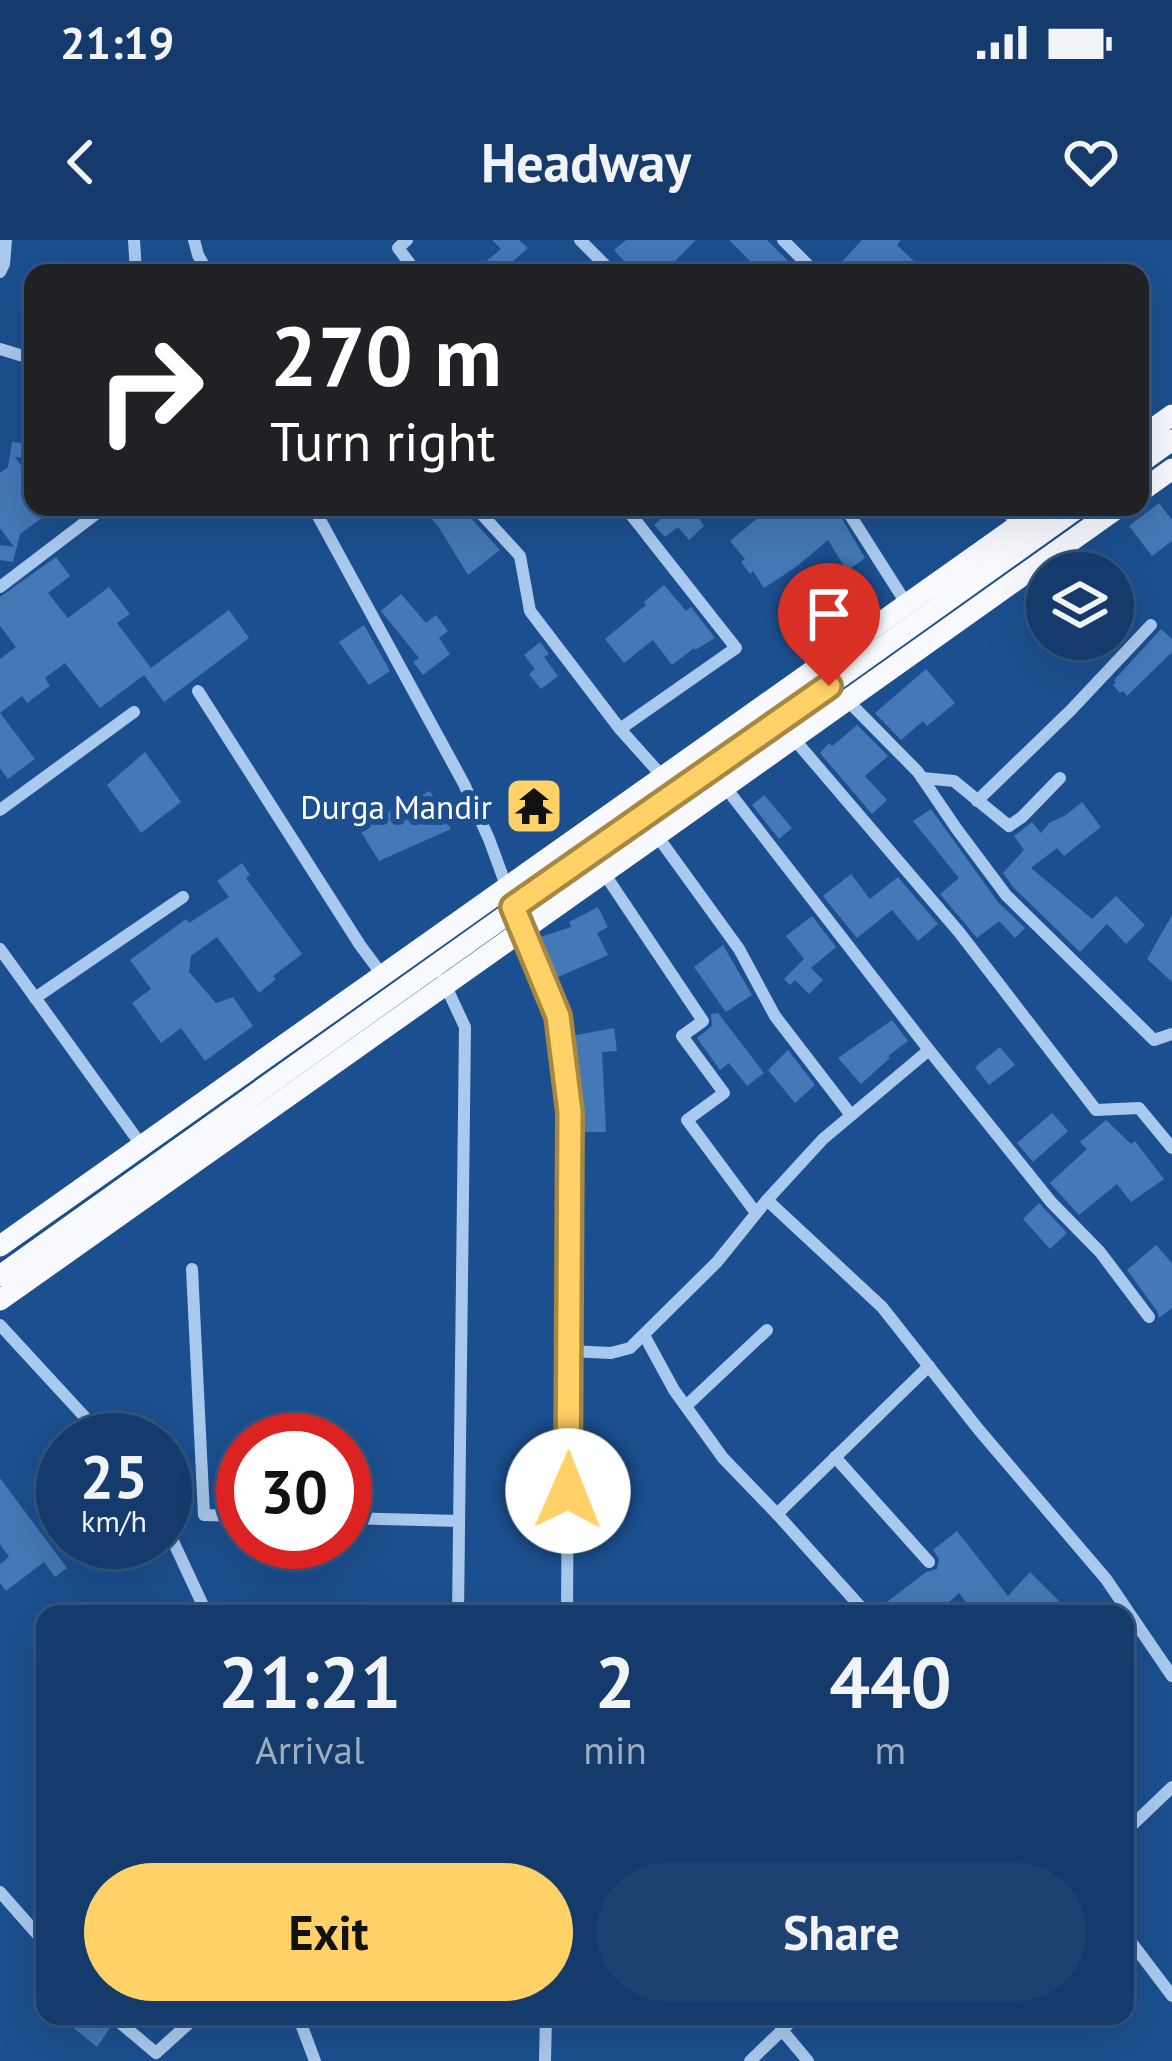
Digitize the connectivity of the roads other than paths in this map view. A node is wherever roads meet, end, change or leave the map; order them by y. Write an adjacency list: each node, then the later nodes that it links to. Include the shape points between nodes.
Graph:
1 (6, 240): 8 (street)
2 (407, 240): 5 (street, via 398,248)
3 (580, 240): 6 (street)
4 (783, 240): 7 (street)
5 (410, 264)
6 (605, 264)
7 (807, 264)
8 (0, 272)
9 (93, 516): 17 (street)
10 (319, 516): 34 (street, via 464,784)
11 (483, 516): 23 (street, via 520,556 530,611)
12 (632, 516): 23 (street, via 736,648)
13 (851, 516): 18 (street)
14 (1011, 516): 18 (highway)
15 (1065, 516): 34 (highway, via 739,750)
16 (1106, 516): 21 (highway)
17 (0, 587)
18 (906, 603): 25 (highway)
19 (1151, 625): 29 (street)
20 (198, 691): 38 (street)
21 (848, 701): 24 (highway); 26 (street)
22 (134, 712): 30 (street)
23 (620, 729): 25 (street)
24 (794, 739): 28 (highway); 44 (street, via 959,932 1096,1110 1139,1108)
25 (662, 776): 34 (highway)
26 (922, 778): 29 (street, via 954,782); 40 (street, via 1006,895 1154,1040)
27 (1060, 778): 29 (street, via 1009,826)
28 (725, 788): 31 (highway); 41 (street)
29 (977, 801)
30 (0, 810)
31 (658, 837): 32 (highway); 42 (street)
32 (604, 873): 35 (highway); 47 (street, via 704,1021 682,1036 724,1093 687,1120)
33 (182, 897): 39 (street)
34 (510, 897): 35 (street); 37 (highway); 38 (highway)
35 (522, 929): 37 (highway); 56 (street, via 558,1016 570,1112)
36 (0, 949): 39 (street)
37 (438, 974): 38 (highway); 45 (highway); 64 (street, via 465,1027)
38 (389, 982): 43 (highway); 45 (highway)
39 (35, 998): 43 (street)
40 (1172, 1034)
41 (928, 1050): 42 (street); 52 (street)
42 (851, 1115): 46 (street)
43 (141, 1145): 45 (street); 48 (highway)
44 (1172, 1148)
45 (162, 1172): 50 (highway); 51 (highway)
46 (766, 1200): 47 (street); 57 (street, via 882,1307)
47 (756, 1213): 55 (street)
48 (0, 1246)
49 (192, 1269): 62 (street, via 204,1515)
50 (0, 1276)
51 (0, 1300)
52 (1149, 1317)
53 (0, 1325): 59 (street)
54 (767, 1330): 58 (street)
55 (644, 1335): 56 (street, via 611,1353); 58 (street)
56 (570, 1351): 70 (street)
57 (928, 1366): 60 (street); 73 (street)
58 (686, 1406): 61 (street)
59 (81, 1413)
60 (835, 1457): 61 (street); 65 (street)
61 (777, 1514): 67 (street)
62 (216, 1515)
63 (372, 1519): 64 (street)
64 (459, 1521): 69 (street)
65 (929, 1562)
66 (186, 1569): 68 (street)
67 (857, 1602): 71 (street); 72 (street)
68 (203, 1605)
69 (458, 1605)
70 (567, 1605)
71 (854, 1605)
72 (860, 1605)
73 (1124, 1605)
74 (1134, 1620): 75 (street)
75 (1172, 1676)
76 (1172, 1786): 77 (street)
77 (1134, 1823)
78 (0, 1892): 79 (street)
79 (36, 1932)
80 (1134, 1946): 81 (street)
81 (1172, 1996)
82 (121, 2025): 88 (street)
83 (187, 2025): 88 (street)
84 (301, 2025): 89 (street)
85 (546, 2025): 90 (street)
86 (786, 2025): 87 (street)
87 (781, 2029): 91 (street); 92 (street)
88 (153, 2057)
89 (315, 2061)
90 (545, 2061)
91 (750, 2061)
92 (808, 2061)

